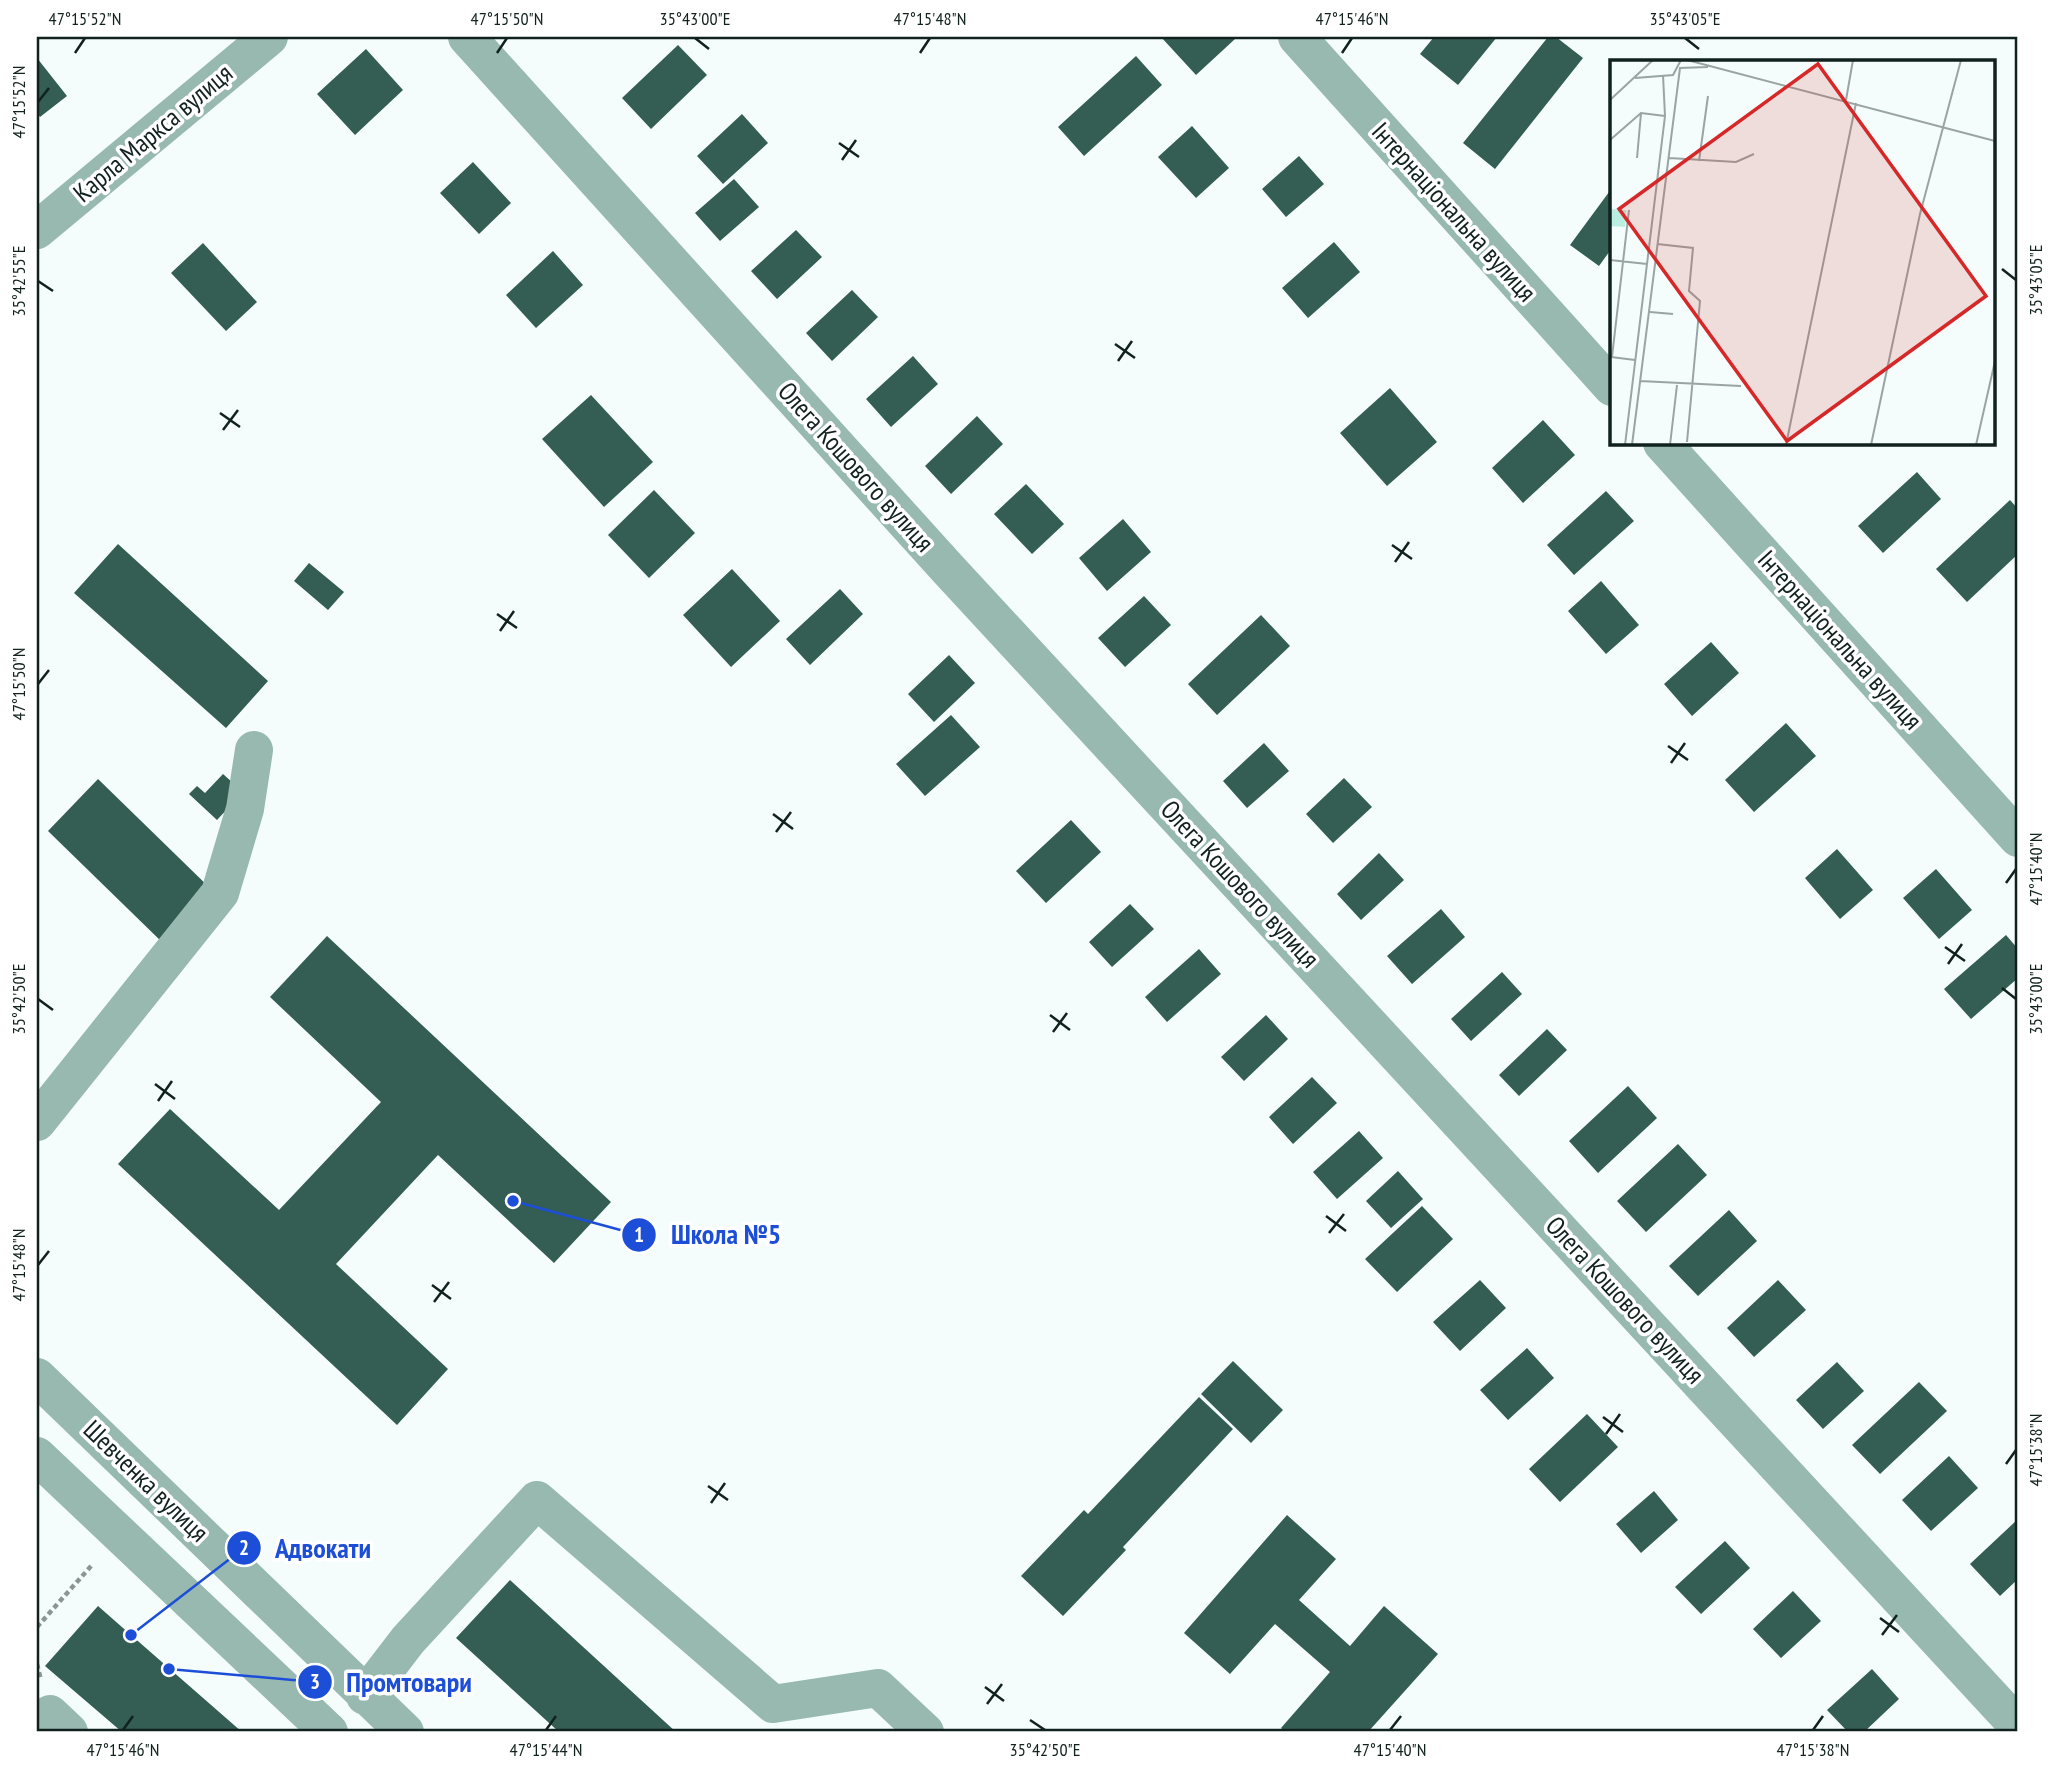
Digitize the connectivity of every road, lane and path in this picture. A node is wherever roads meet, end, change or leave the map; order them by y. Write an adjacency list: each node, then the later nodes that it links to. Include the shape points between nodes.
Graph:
1 (269, 37): 4 (street, Карла Маркса вулиця)
2 (467, 37): 15 (street, Олега Кошового вулиця, via 948,569)
3 (1297, 37): 5 (street, Інтернаціональна вулиця)
4 (37, 230)
5 (1610, 385)
6 (1663, 444): 8 (street, Інтернаціональна вулиця)
7 (254, 750): 9 (street, via 246,809 220,893)
8 (2018, 838)
9 (44, 1100)
10 (37, 1377): 14 (street, Шевченка вулиця)
11 (37, 1457): 16 (street)
12 (92, 1566): 13 (path)
13 (37, 1627)
14 (365, 1696): 17 (street, Шевченка вулиця); 18 (street, via 408,1640 537,1500 773,1704 877,1688)
15 (2018, 1726)
16 (329, 1732)
17 (405, 1732)
18 (925, 1732)

